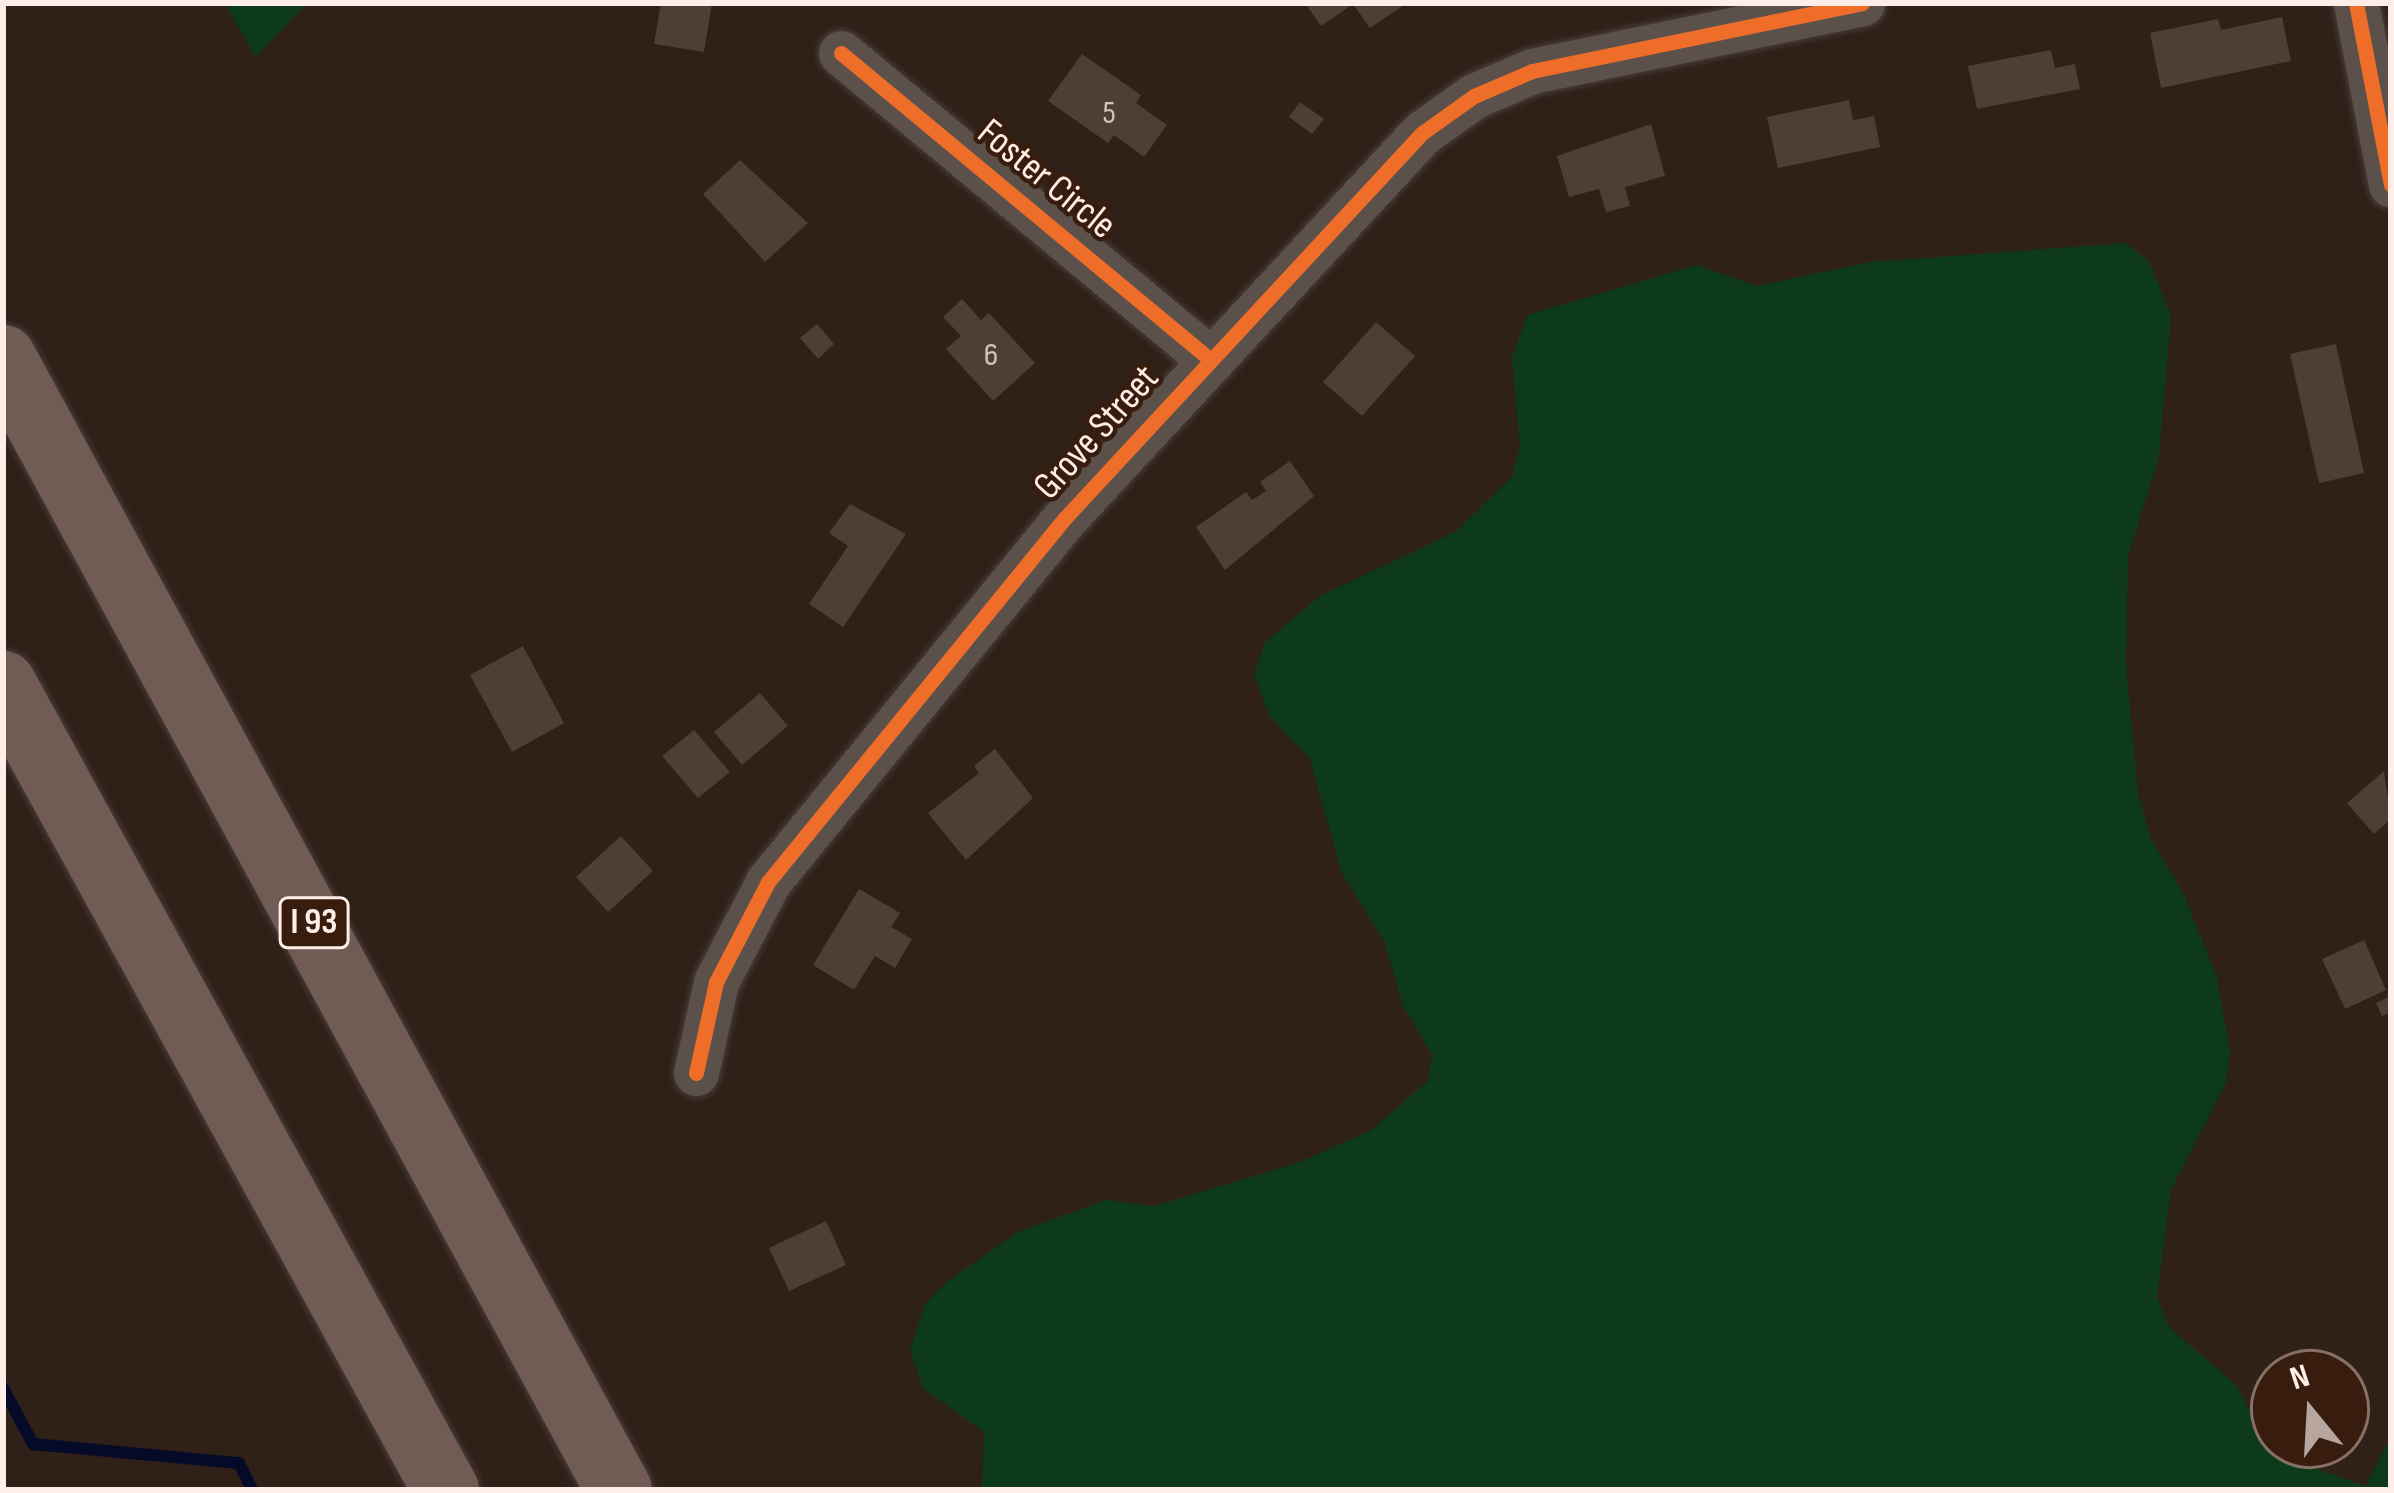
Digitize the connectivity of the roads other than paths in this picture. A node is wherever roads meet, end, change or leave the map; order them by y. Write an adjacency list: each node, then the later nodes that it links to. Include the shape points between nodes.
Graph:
1 (1862, 3): 6 (street, Grove Street, via 1578,60 1474,96 1422,133)
2 (2356, 3): 4 (street)
3 (841, 53): 6 (street, Foster Circle)
4 (2391, 185)
5 (3, 358): 10 (highway, I 93)
6 (1209, 358): 8 (street, Grove Street, via 1064,519 758,897 716,982)
7 (3, 684): 9 (highway)
8 (696, 1073)
9 (446, 1490)
10 (619, 1490)

